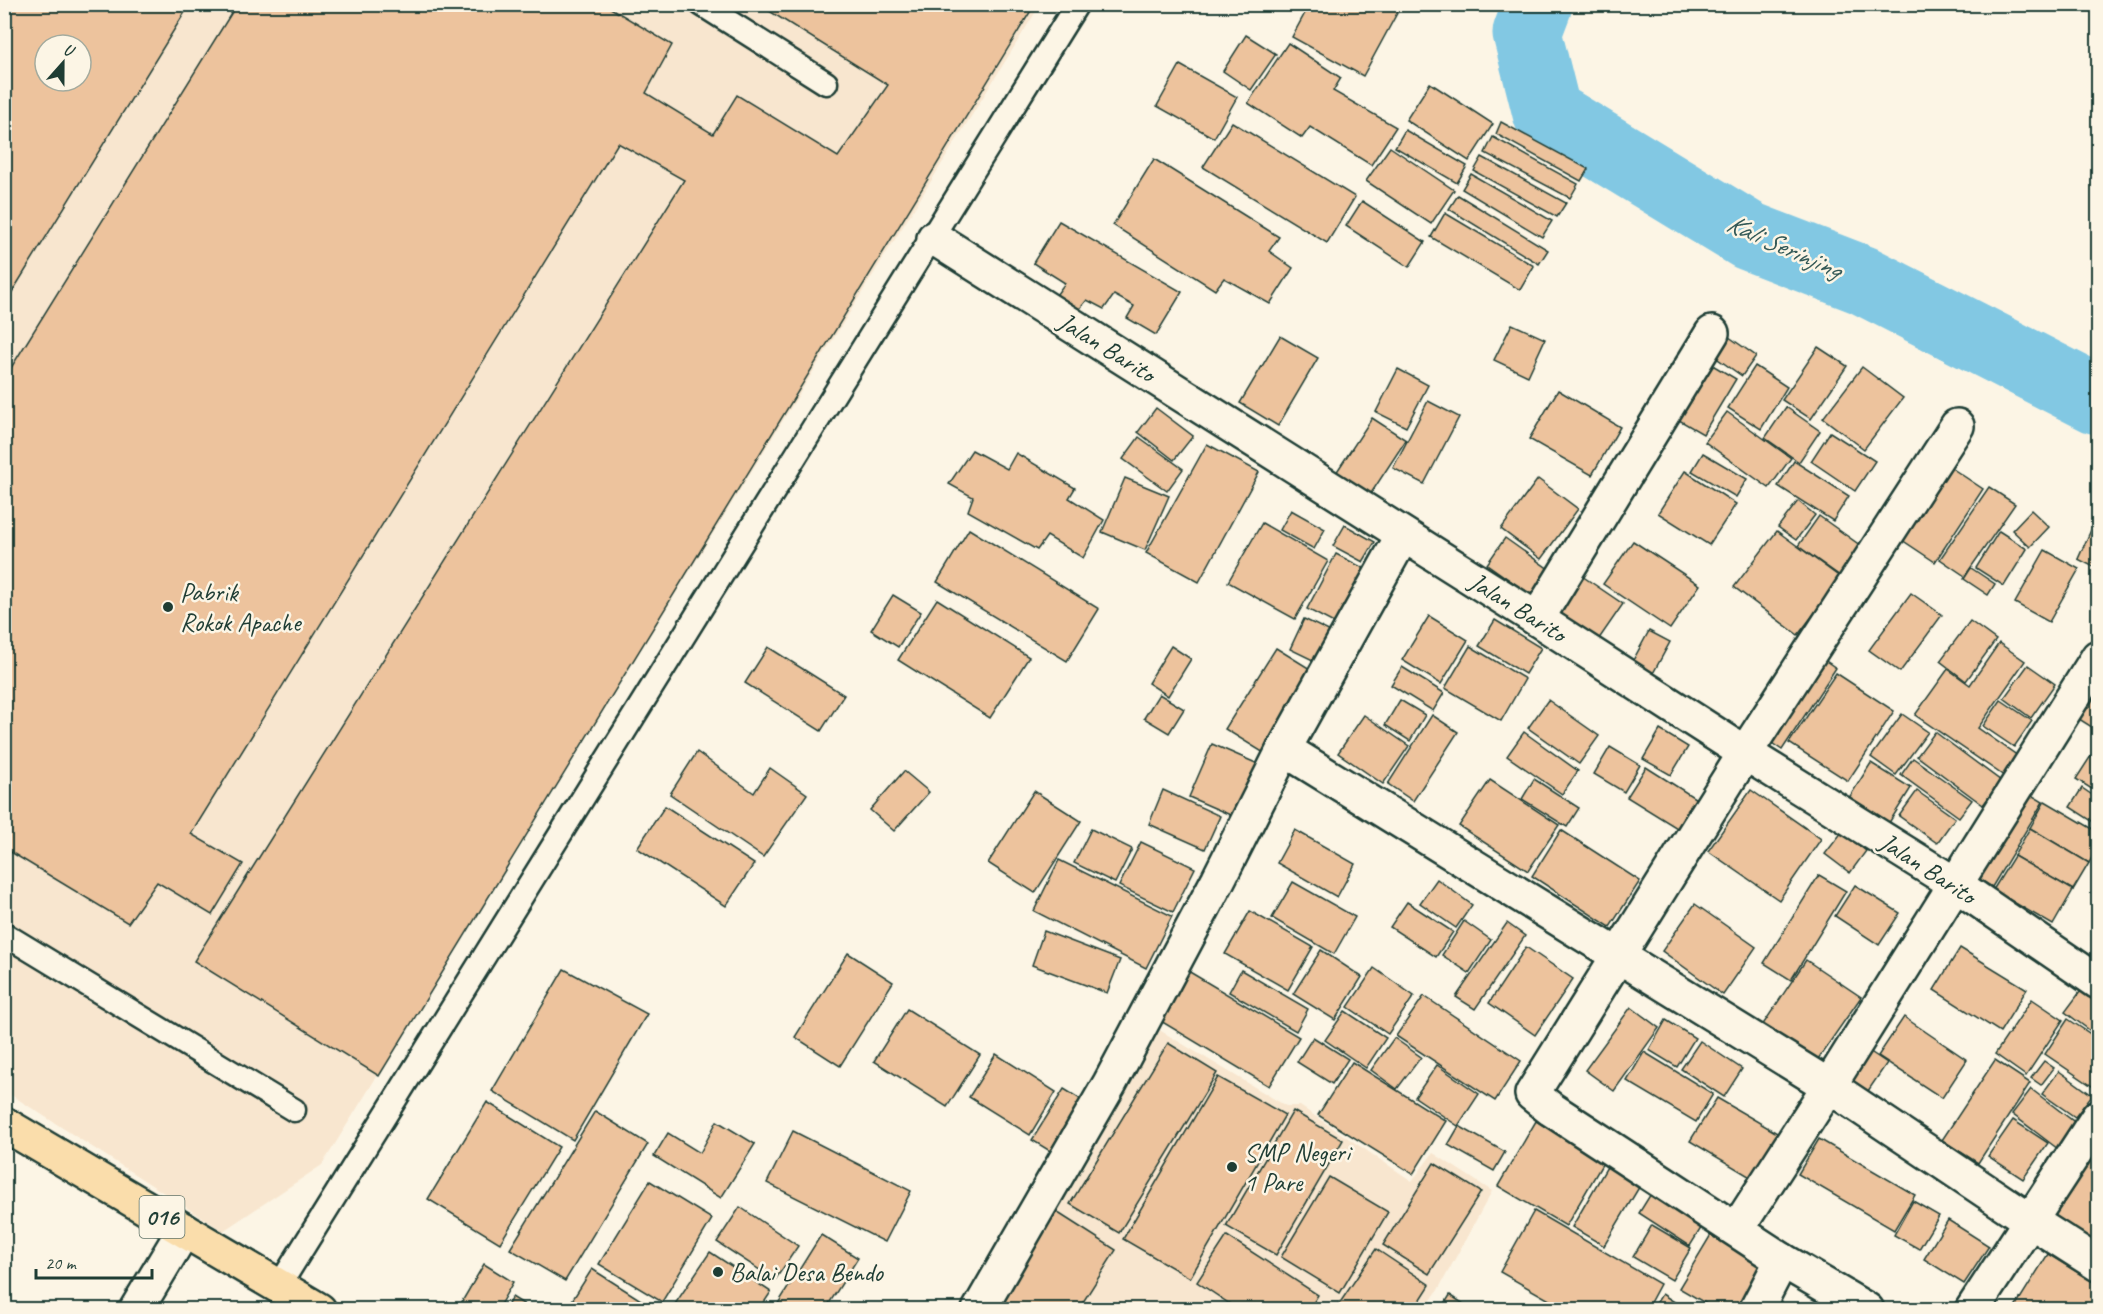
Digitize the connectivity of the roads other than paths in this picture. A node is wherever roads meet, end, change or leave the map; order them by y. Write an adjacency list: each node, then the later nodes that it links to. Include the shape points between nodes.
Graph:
1 (701, 4): 3 (lane)
2 (1077, 4): 4 (lane)
3 (826, 83)
4 (934, 238): 7 (street, Jalan Barito); 25 (lane)
5 (1712, 333): 8 (street)
6 (1957, 426): 11 (street)
7 (1403, 535): 8 (street, Jalan Barito); 10 (street)
8 (1537, 619): 11 (street, Jalan Barito)
9 (2098, 657): 12 (street)
10 (1284, 749): 14 (street); 28 (street, via 1110,1083)
11 (1745, 753): 12 (street, Jalan Barito); 14 (street)
12 (1955, 884): 15 (street, Jalan Barito); 16 (street)
13 (4, 934): 17 (lane)
14 (1618, 954): 16 (street); 21 (street, via 1532,1096)
15 (2098, 982)
16 (1829, 1086): 20 (street); 21 (street)
17 (294, 1110)
18 (2098, 1117): 20 (street)
19 (4, 1124): 22 (main road, 016)
20 (2029, 1220): 24 (street); 31 (street)
21 (1737, 1229): 23 (street)
22 (184, 1230): 25 (main road, 016); 26 (street)
23 (1782, 1260): 29 (street); 30 (street)
24 (2098, 1264)
25 (279, 1286): 27 (main road, 016)
26 (136, 1310)
27 (319, 1310)
28 (979, 1310)
29 (1756, 1310)
30 (1867, 1310)
31 (1972, 1310)

